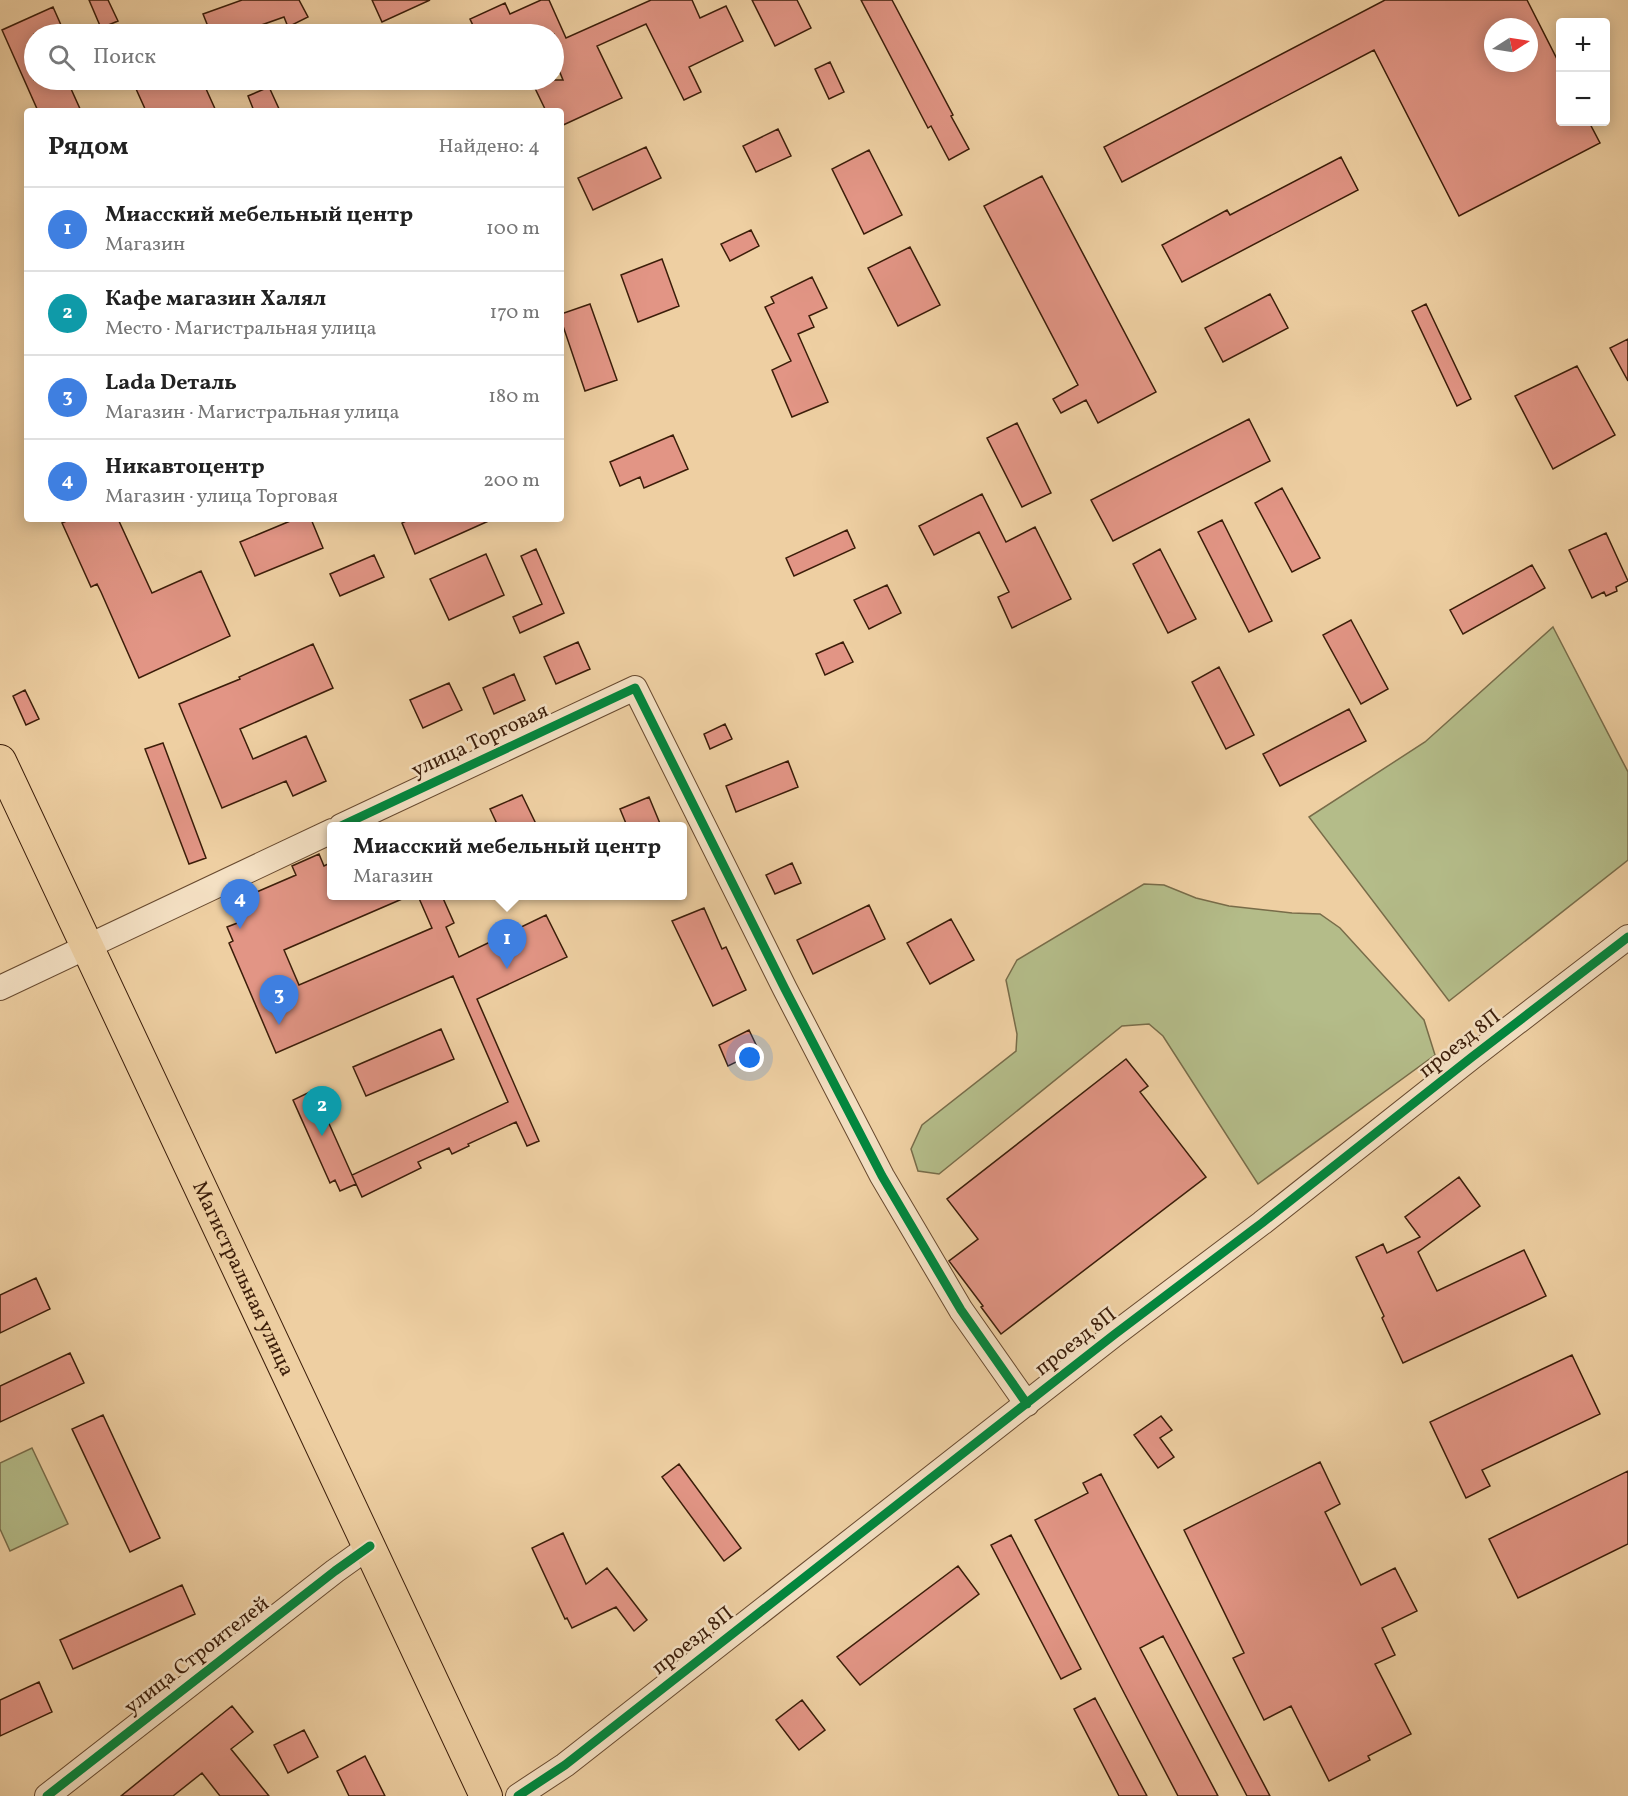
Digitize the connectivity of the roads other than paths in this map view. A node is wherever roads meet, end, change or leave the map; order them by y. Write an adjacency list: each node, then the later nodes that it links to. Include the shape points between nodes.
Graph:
1 (0, 761): 5 (main road, Магистральная улица)
2 (350, 822): 7 (street, улица Торговая, via 635,688 882,1176 961,1310)
3 (327, 833): 5 (street)
4 (1628, 938): 7 (street, проезд 8П)
5 (86, 946): 6 (street); 8 (main road, Магистральная улица)
6 (0, 988)
7 (1027, 1404): 11 (street, проезд 8П, via 565,1765)
8 (370, 1546): 9 (street, улица Строителей); 10 (main road, Магистральная улица)
9 (47, 1796)
10 (486, 1796)
11 (518, 1796)

